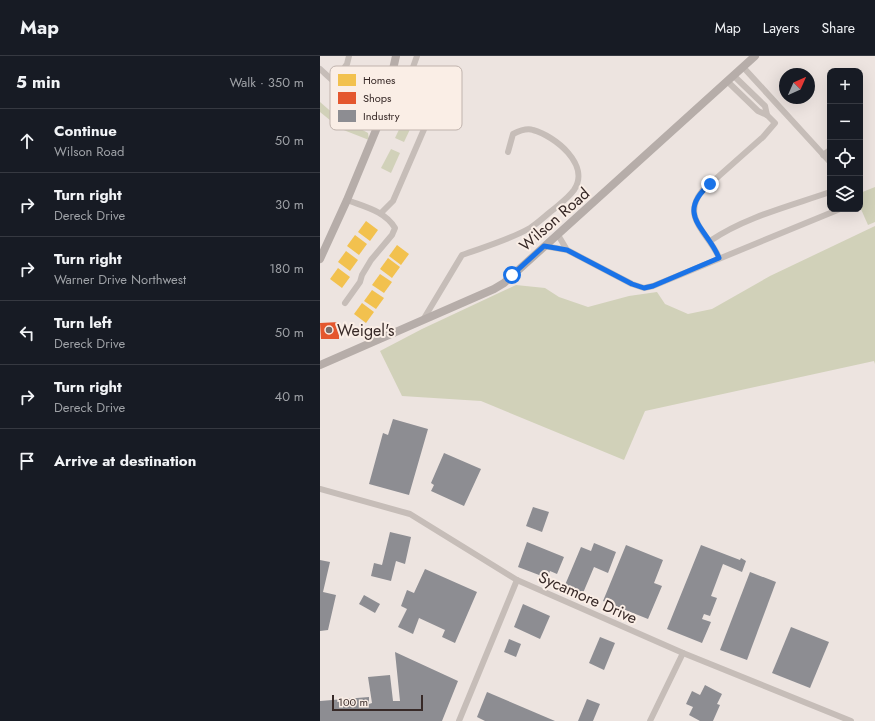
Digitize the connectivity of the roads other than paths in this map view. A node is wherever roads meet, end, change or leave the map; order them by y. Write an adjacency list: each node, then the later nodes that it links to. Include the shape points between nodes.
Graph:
1 (350, 56): 5 (street)
2 (396, 56): 6 (street)
3 (417, 56): 7 (street)
4 (755, 56): 8 (street, Wilson Road)
5 (344, 66)
6 (394, 66)
7 (413, 66)
8 (743, 67): 11 (street, Wilson Road); 16 (street)
9 (320, 69): 10 (street)
10 (330, 78)
11 (730, 79): 22 (street, Wilson Road); 23 (street, via 758,111 775,123 696,198 694,218)
12 (376, 130): 19 (street)
13 (424, 130): 21 (street, via 393,201)
14 (508, 152): 29 (street, via 513,134 523,130 533,130 559,143 568,152 578,171 574,189 530,228 462,255)
15 (827, 152): 16 (street)
16 (824, 155): 17 (street)
17 (827, 158)
18 (827, 193): 23 (street, via 770,212 723,232)
19 (347, 200): 21 (street); 27 (street)
20 (833, 212): 26 (street)
21 (381, 213): 28 (street, via 390,219 395,228)
22 (558, 235): 24 (street, Wilson Road); 25 (street)
23 (710, 241): 26 (street)
24 (544, 246): 25 (street); 29 (street, Wilson Road, via 494,289)
25 (567, 250): 26 (street, via 644,288)
26 (719, 258)
27 (320, 259)
28 (344, 303)
29 (423, 321): 30 (street, Wilson Road)
30 (320, 365)
31 (320, 489): 32 (street, Sycamore Drive, via 410,514)
32 (517, 580): 33 (street, Sycamore Drive); 34 (street)
33 (683, 653): 35 (street); 36 (street, Sycamore Drive)
34 (459, 721)
35 (650, 721)
36 (851, 721)

